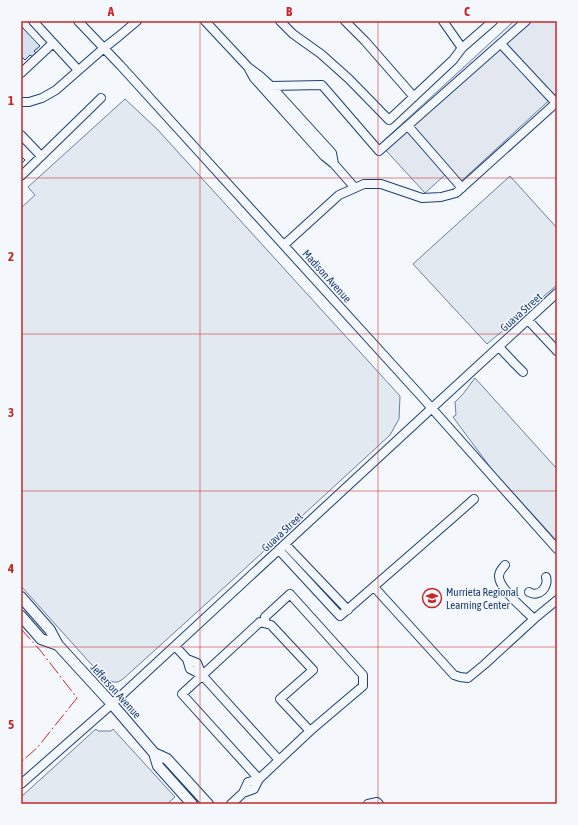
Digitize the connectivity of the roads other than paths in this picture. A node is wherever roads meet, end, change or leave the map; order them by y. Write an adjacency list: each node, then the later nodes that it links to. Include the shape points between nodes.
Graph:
1 (33, 21): 10 (street)
2 (78, 21): 12 (street, Madison Avenue)
3 (137, 21): 12 (street)
4 (205, 21): 14 (street)
5 (280, 21): 18 (street, via 349,79 389,120)
6 (345, 21): 18 (street)
7 (443, 21): 13 (street)
8 (493, 21): 13 (street)
9 (526, 21): 11 (street)
10 (53, 43): 15 (street); 16 (street)
11 (501, 44): 21 (street); 22 (street)
12 (104, 48): 15 (street); 29 (street, Madison Avenue)
13 (462, 48): 18 (street)
14 (248, 67): 17 (street); 25 (street, via 254,78)
15 (78, 70): 20 (street, via 56,90 42,98)
16 (21, 73)
17 (271, 86): 22 (street, via 322,85 379,151); 25 (street, via 332,153)
18 (414, 97)
19 (101, 98): 24 (street)
20 (21, 102)
21 (557, 102): 28 (street)
22 (408, 126): 28 (street)
23 (21, 135): 24 (street)
24 (42, 156): 26 (street)
25 (334, 164): 27 (street)
26 (21, 176)
27 (355, 188): 28 (street, via 364,184 381,184 422,198 441,197 456,193); 29 (street, via 339,195)
28 (462, 188)
29 (284, 245): 35 (street, Madison Avenue)
30 (557, 293): 31 (street, Guava Street)
31 (528, 320): 32 (street, Guava Street); 33 (street)
32 (499, 347): 34 (street); 35 (street, Guava Street)
33 (557, 351)
34 (523, 372)
35 (432, 408): 37 (street, Guava Street); 38 (street, Madison Avenue)
36 (474, 499): 42 (street)
37 (285, 544): 39 (street, Guava Street); 46 (street)
38 (557, 549)
39 (279, 550): 46 (street, via 340,616); 51 (street, Guava Street)
40 (505, 565): 48 (street, via 500,571 500,584)
41 (546, 577): 43 (street, via 548,582 542,591 537,594)
42 (374, 587): 46 (street); 48 (street, via 454,674 460,677 468,678)
43 (529, 592)
44 (21, 597): 50 (main road, Jefferson Avenue, via 50,630)
45 (557, 600): 48 (street)
46 (348, 610)
47 (21, 616): 50 (main road, Jefferson Avenue, via 42,639)
48 (534, 619)
49 (265, 623): 52 (street, via 260,622); 54 (street, via 271,625 314,670 280,699); 54 (street, via 265,617 290,594 363,675 363,686)
50 (58, 645): 53 (main road, Jefferson Avenue)
51 (175, 646): 52 (street, via 187,659 190,669); 53 (street, Guava Street)
52 (202, 675): 56 (street); 57 (street, via 182,694)
53 (112, 704): 55 (main road, Jefferson Avenue); 58 (street, Guava Street)
54 (310, 731): 56 (street)
55 (154, 753): 59 (main road, Jefferson Avenue, via 158,766); 60 (main road, Jefferson Avenue, via 168,759)
56 (279, 760): 57 (street)
57 (259, 779): 61 (street, via 254,789 242,793)
58 (21, 784)
59 (192, 804)
60 (208, 804)
61 (231, 804)
62 (368, 804): 63 (street)
63 (379, 804)

